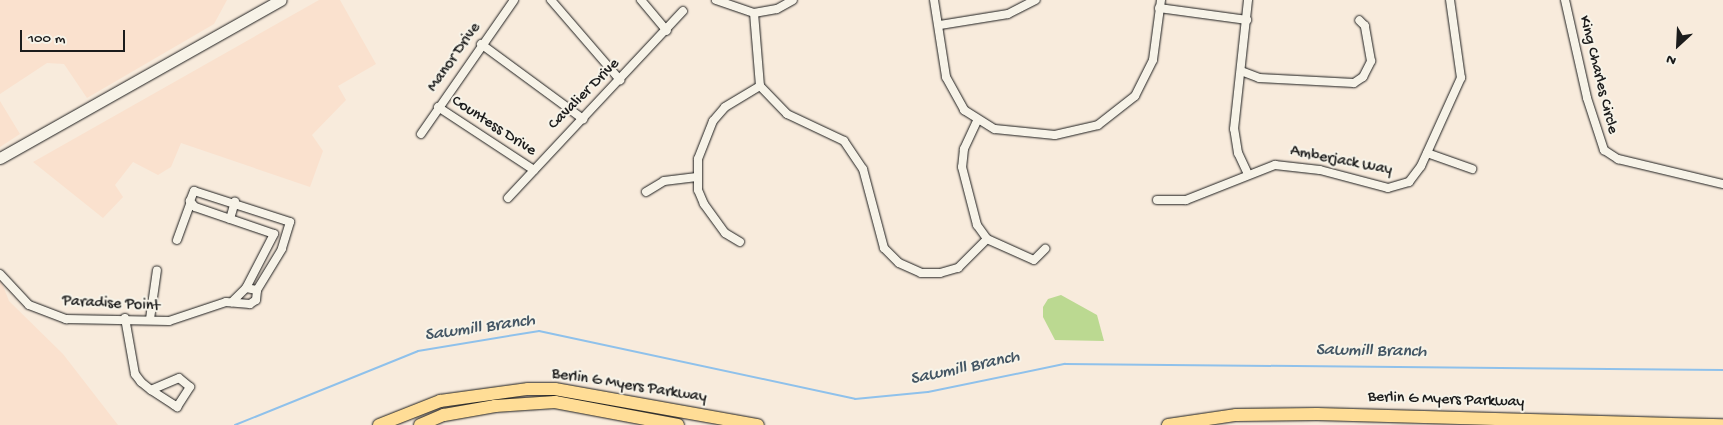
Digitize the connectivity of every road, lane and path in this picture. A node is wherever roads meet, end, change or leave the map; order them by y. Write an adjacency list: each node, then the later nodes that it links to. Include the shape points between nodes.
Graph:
1 (514, 0): 20 (street, Manor Drive)
2 (551, 0): 22 (street)
3 (641, 0): 19 (street)
4 (716, 0): 15 (street)
5 (793, 0): 15 (street, via 777,9)
6 (934, 0): 18 (street)
7 (1036, 0): 18 (street, via 1008,14)
8 (1161, 0): 13 (street)
9 (1248, 0): 16 (street)
10 (1450, 0): 28 (street, Amberjack Way, via 1461,78)
11 (1565, 0): 34 (street, King Charles Circle, via 1587,98 1604,150 1618,159)
12 (277, 1): 29 (main road)
13 (1159, 8): 16 (street); 26 (street, via 1148,73 1131,101 1112,117 1073,133 1055,134 995,129)
14 (683, 11): 19 (street, Cavalier Drive)
15 (754, 13): 23 (street)
16 (1247, 20): 21 (street)
17 (1359, 20): 21 (street, via 1365,26 1371,60 1363,77 1354,83 1259,78)
18 (940, 25): 26 (street, via 946,77 955,96)
19 (666, 31): 22 (street, Cavalier Drive)
20 (481, 44): 24 (street, Manor Drive); 25 (street)
21 (1241, 72): 32 (street, via 1235,142)
22 (620, 80): 25 (street, Cavalier Drive)
23 (760, 86): 33 (street, via 725,107 713,121 700,153); 43 (street, via 787,114 844,141 863,169 884,248 900,263 921,273 940,273 958,268)
24 (438, 107): 27 (street, Manor Drive); 31 (street, Countess Drive)
25 (583, 119): 31 (street, Cavalier Drive)
26 (977, 121): 43 (street, via 964,149 962,167 970,211)
27 (421, 134)
28 (1428, 153): 30 (street); 32 (street, Amberjack Way, via 1414,178 1396,187 1297,166 1275,165)
29 (0, 158)
30 (1472, 169)
31 (534, 170): 36 (street, Cavalier Drive)
32 (1247, 172): 37 (street, Amberjack Way, via 1186,200)
33 (697, 176): 35 (street, via 664,181); 45 (street, via 714,220)
34 (1723, 184)
35 (646, 192)
36 (508, 198)
37 (1156, 200)
38 (236, 202): 39 (street, via 198,189); 40 (street); 41 (street)
39 (190, 204): 41 (street); 44 (street)
40 (250, 206): 42 (street); 50 (street, via 292,225)
41 (230, 219): 42 (street)
42 (244, 223): 49 (street, Paradise Point, via 275,238)
43 (987, 239): 46 (street, via 1034,260)
44 (177, 240)
45 (740, 242)
46 (1045, 249)
47 (158, 270): 53 (street)
48 (0, 274): 52 (street, Paradise Point, via 29,305 42,312 66,319)
49 (246, 288): 50 (street); 51 (street, Paradise Point)
50 (256, 290): 51 (street, Paradise Point, via 256,300 250,304)
51 (232, 302): 53 (street, Paradise Point, via 187,318)
52 (125, 318): 53 (street, Paradise Point); 55 (street, via 134,374)
53 (150, 319)
54 (555, 389): 56 (main road); 58 (main road, Berlin G Myers Parkway, via 440,401); 61 (main road, Berlin G Myers Parkway)
55 (151, 390): 55 (street, via 177,407 190,387 179,378)
56 (555, 402): 59 (main road, Berlin G Myers Parkway, via 496,406 444,415); 60 (main road, Berlin G Myers Parkway)
57 (1446, 421): 62 (main road, Berlin G Myers Parkway, via 1236,415); 63 (main road, Berlin G Myers Parkway)
58 (379, 425)
59 (420, 425)
60 (678, 425)
61 (758, 425)
62 (1168, 425)
63 (1723, 425)

